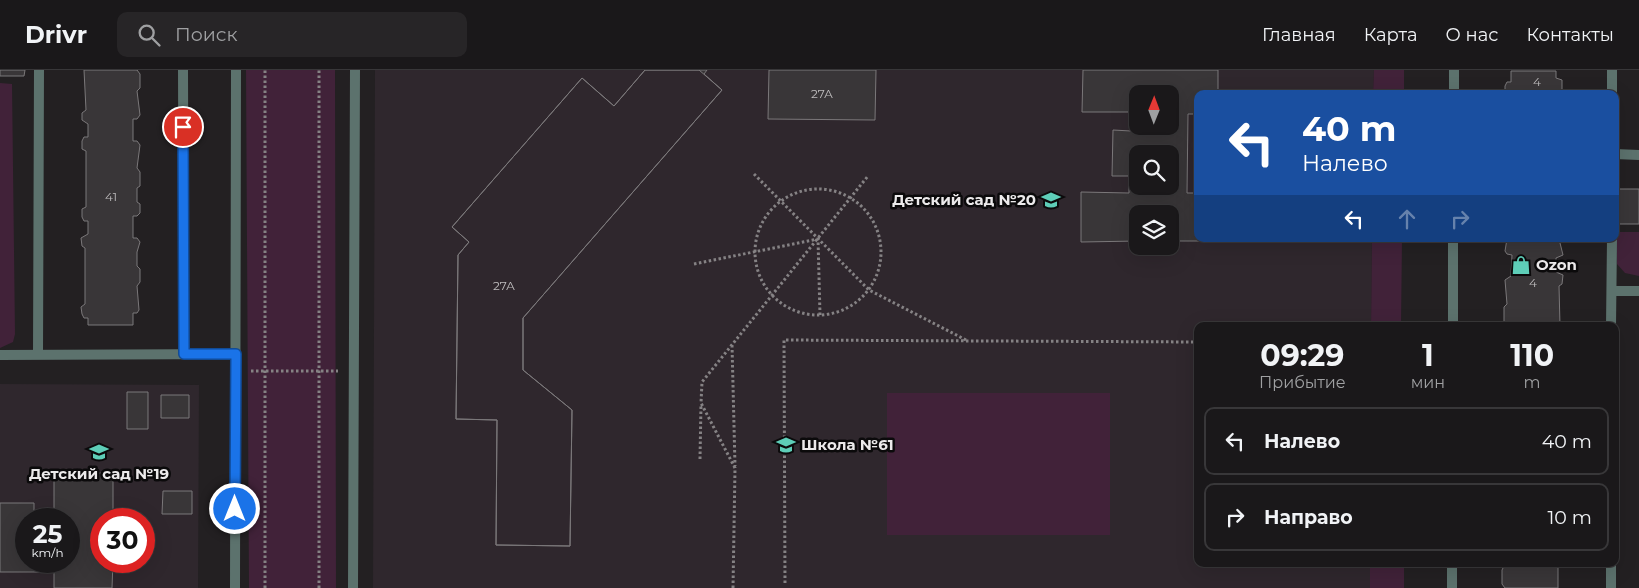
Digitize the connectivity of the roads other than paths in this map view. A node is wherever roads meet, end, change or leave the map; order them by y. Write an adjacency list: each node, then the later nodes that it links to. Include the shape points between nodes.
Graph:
1 (39, 70): 20 (street)
2 (183, 70): 17 (street)
3 (236, 70): 18 (street)
4 (355, 70): 24 (street)
5 (1454, 70): 7 (street)
6 (1612, 70): 8 (street)
7 (1454, 90)
8 (1612, 90)
9 (1619, 154): 10 (street)
10 (1639, 155)
11 (1453, 242): 15 (street)
12 (1612, 242): 13 (street)
13 (1612, 291): 14 (street); 16 (street)
14 (1639, 291)
15 (1453, 322)
16 (1611, 322)
17 (184, 354): 18 (street); 20 (street)
18 (236, 354): 23 (street)
19 (0, 355): 20 (street)
20 (38, 355)
21 (1452, 567): 25 (street)
22 (1611, 567): 26 (street)
23 (235, 588)
24 (353, 588)
25 (1452, 588)
26 (1611, 588)

